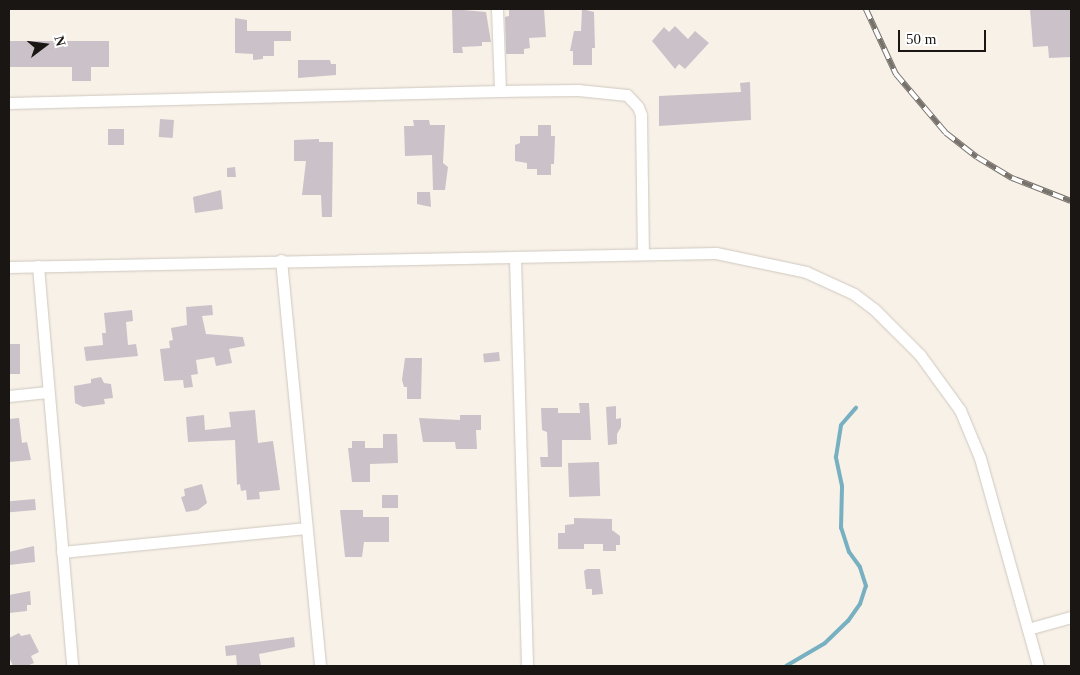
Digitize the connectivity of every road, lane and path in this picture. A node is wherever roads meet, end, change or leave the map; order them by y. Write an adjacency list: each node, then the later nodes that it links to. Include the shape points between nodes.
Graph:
1 (497, 9): 2 (street)
2 (500, 91): 3 (street); 4 (street, via 615,93 626,95 638,107)
3 (9, 103)
4 (643, 254): 5 (street); 14 (street, via 732,254 806,272 854,294 893,326 936,375 960,410 980,458)
5 (515, 259): 6 (street); 17 (street)
6 (281, 260): 7 (street); 11 (street)
7 (38, 266): 8 (street); 9 (street)
8 (9, 267)
9 (47, 392): 10 (street); 12 (street)
10 (9, 396)
11 (306, 528): 12 (street); 16 (street)
12 (62, 552): 15 (street)
13 (1071, 617): 14 (street)
14 (1028, 629): 18 (street)
15 (72, 666)
16 (320, 666)
17 (527, 666)
18 (1038, 666)

